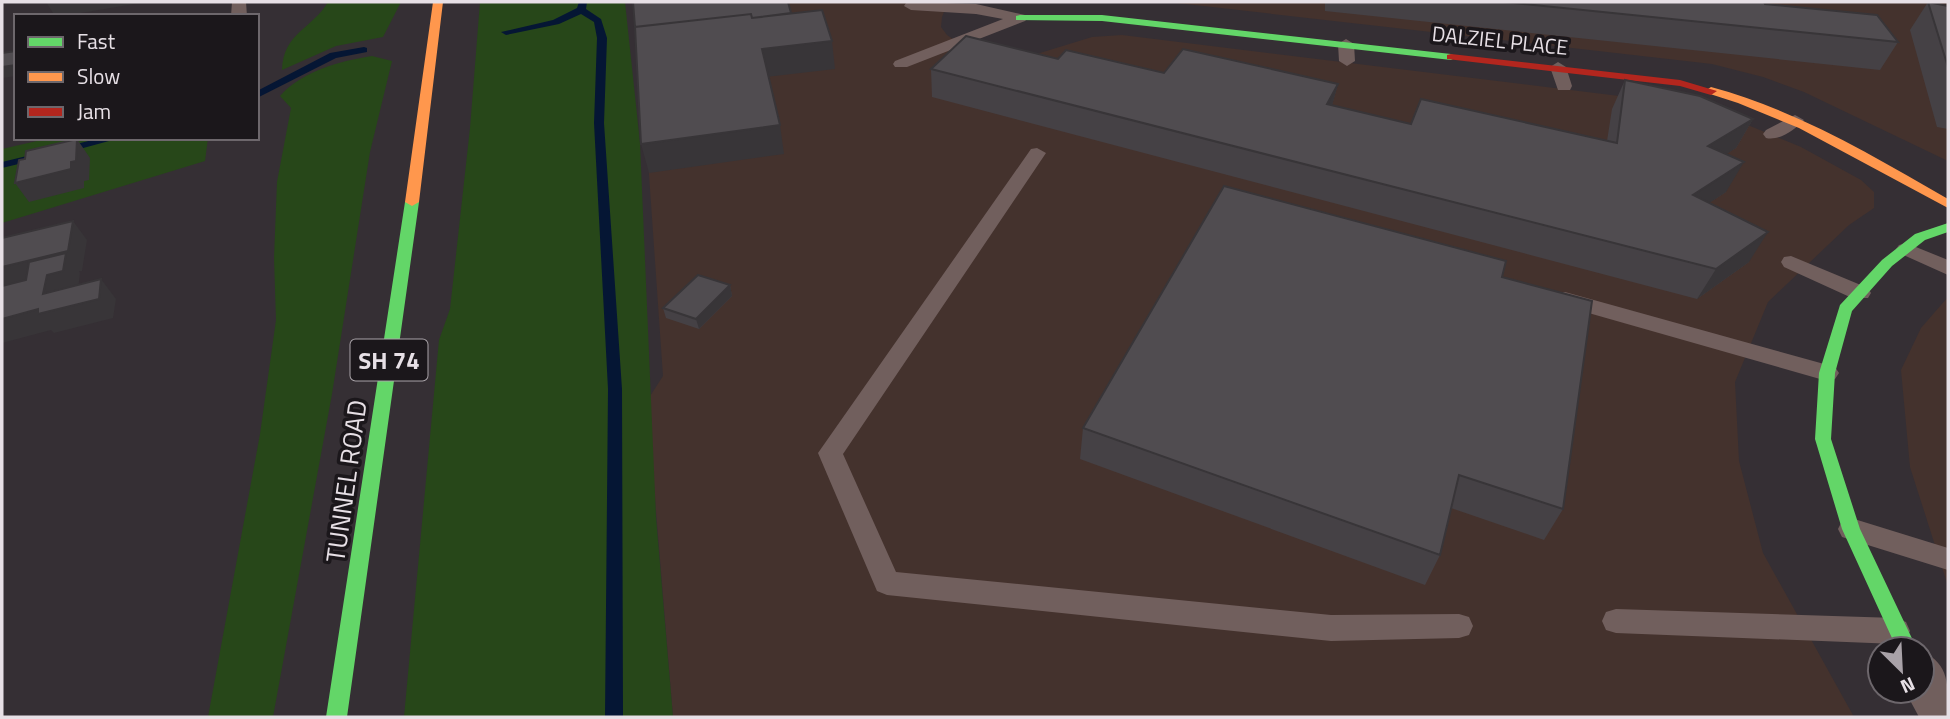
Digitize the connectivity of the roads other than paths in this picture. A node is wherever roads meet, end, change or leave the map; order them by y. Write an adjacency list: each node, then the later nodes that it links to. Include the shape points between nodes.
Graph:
1 (438, 2): 25 (main road, TUNNEL ROAD / SH 74)
2 (911, 6): 3 (lane, via 976,9)
3 (1020, 18): 4 (lane); 5 (main road, DALZIEL PLACE, via 1102,18 1347,53)
4 (901, 64)
5 (1558, 67): 6 (lane); 7 (main road, DALZIEL PLACE, via 1714,90)
6 (1564, 86)
7 (1795, 120): 8 (lane); 10 (main road, DALZIEL PLACE)
8 (1772, 135)
9 (1037, 153): 21 (lane, via 830,453 887,583 1331,628)
10 (1948, 204)
11 (1948, 227): 12 (main road, via 1920,237)
12 (1906, 248): 14 (lane); 15 (main road)
13 (1791, 262): 15 (lane)
14 (1948, 268)
15 (1860, 293): 17 (main road, via 1845,309)
16 (1565, 299): 17 (lane)
17 (1827, 373): 18 (main road, via 1823,439)
18 (1851, 529): 19 (lane); 22 (main road)
19 (1948, 559)
20 (1616, 621): 23 (lane)
21 (1459, 626)
22 (1900, 635)
23 (1866, 638)
24 (1936, 698): 26 (street)
25 (337, 717)
26 (1947, 717)

